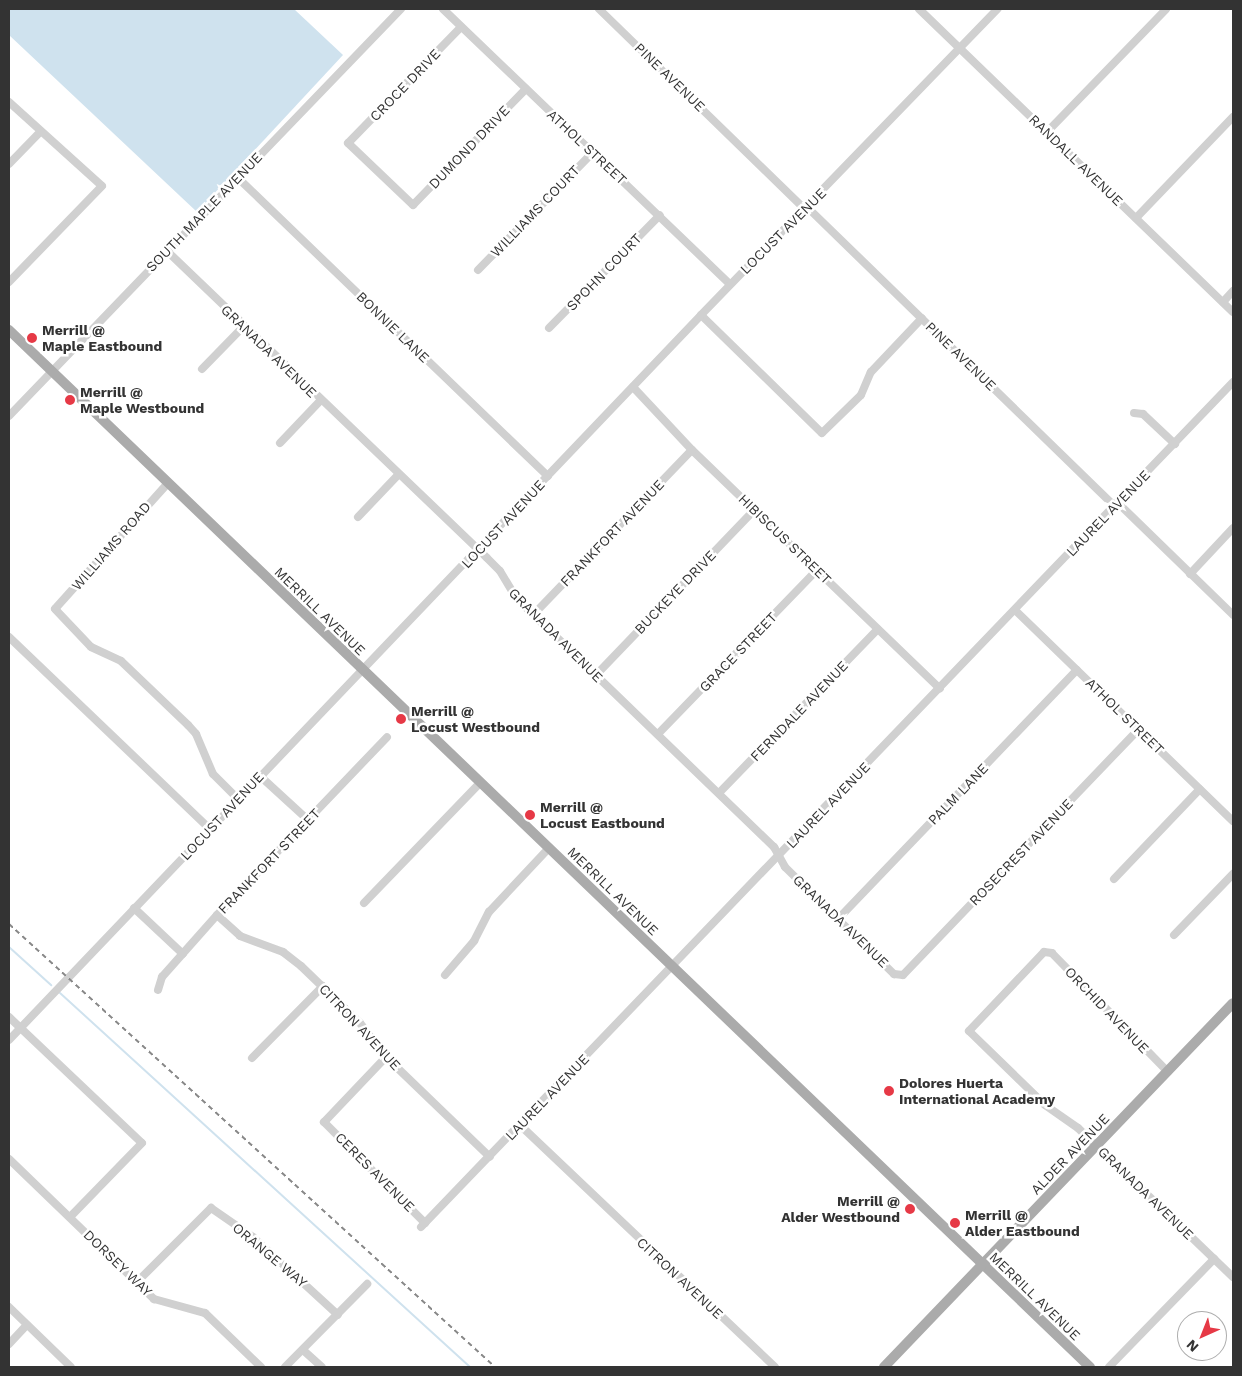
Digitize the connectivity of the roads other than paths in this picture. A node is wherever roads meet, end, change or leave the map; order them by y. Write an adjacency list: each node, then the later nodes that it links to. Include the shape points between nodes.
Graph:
1 (401, 9): 16 (street, SOUTH MAPLE AVENUE)
2 (443, 9): 7 (street, ATHOL STREET)
3 (599, 9): 18 (street, PINE AVENUE)
4 (919, 9): 8 (street, RANDALL AVENUE)
5 (998, 9): 8 (street, LOCUST AVENUE)
6 (1166, 9): 13 (street)
7 (461, 27): 9 (street, ATHOL STREET); 17 (street, CROCE DRIVE, via 348,143)
8 (960, 48): 13 (street, RANDALL AVENUE); 18 (street, LOCUST AVENUE)
9 (526, 89): 14 (street, ATHOL STREET); 17 (street, DUMOND DRIVE)
10 (9, 102): 12 (street)
11 (1233, 117): 20 (street)
12 (40, 132): 15 (street); 23 (street, via 102,186)
13 (1047, 132): 20 (street, RANDALL AVENUE)
14 (592, 152): 19 (street, ATHOL STREET); 22 (street, WILLIAMS COURT)
15 (9, 164)
16 (238, 178): 21 (street, SOUTH MAPLE AVENUE); 44 (street, BONNIE LANE)
17 (413, 205)
18 (806, 208): 24 (street, LOCUST AVENUE); 29 (street, PINE AVENUE)
19 (660, 215): 24 (street, ATHOL STREET); 31 (street, SPOHN COURT)
20 (1136, 218): 26 (street, RANDALL AVENUE)
21 (167, 250): 30 (street, GRANADA AVENUE); 34 (street, SOUTH MAPLE AVENUE)
22 (478, 270)
23 (9, 282)
24 (730, 284): 28 (street, LOCUST AVENUE)
25 (1233, 291): 26 (street)
26 (1223, 302): 27 (street, RANDALL AVENUE)
27 (1233, 312)
28 (701, 315): 29 (street, via 822,434 861,395 870,372); 36 (street, LOCUST AVENUE)
29 (922, 318): 46 (street, PINE AVENUE)
30 (243, 327): 33 (street); 37 (street, GRANADA AVENUE)
31 (549, 328)
32 (9, 330): 34 (main road, MERRILL AVENUE)
33 (202, 370)
34 (52, 371): 39 (street, SOUTH MAPLE AVENUE); 45 (main road, MERRILL AVENUE)
35 (1233, 382): 41 (street, LAUREL AVENUE)
36 (633, 387): 42 (street, HIBISCUS STREET); 44 (street, LOCUST AVENUE)
37 (321, 400): 40 (street); 43 (street, GRANADA AVENUE)
38 (1134, 413): 41 (street, via 1143,414)
39 (9, 416)
40 (280, 443)
41 (1174, 444): 46 (street, LAUREL AVENUE)
42 (692, 450): 47 (street, HIBISCUS STREET); 54 (street, FRANKFORT AVENUE)
43 (400, 474): 48 (street); 50 (street, GRANADA AVENUE)
44 (548, 476): 50 (street, LOCUST AVENUE)
45 (168, 483): 59 (main road, MERRILL AVENUE); 69 (street, WILLIAMS ROAD, via 55,609 91,647 121,662 188,725 196,734 213,774)
46 (1116, 504): 52 (street, PINE AVENUE); 53 (street, LAUREL AVENUE)
47 (754, 510): 51 (street, HIBISCUS STREET); 60 (street, BUCKEYE DRIVE)
48 (358, 517)
49 (1233, 528): 52 (street)
50 (479, 550): 54 (street, GRANADA AVENUE, via 500,571 516,598); 59 (street, LOCUST AVENUE)
51 (817, 570): 56 (street, HIBISCUS STREET); 63 (street, GRACE STREET)
52 (1190, 574): 55 (street, PINE AVENUE)
53 (1016, 611): 58 (street, ATHOL STREET); 61 (street, LAUREL AVENUE)
54 (533, 615): 60 (street, GRANADA AVENUE)
55 (1233, 615)
56 (878, 629): 61 (street, HIBISCUS STREET); 68 (street, FERNDALE AVENUE)
57 (9, 637): 72 (street)
58 (1077, 670): 62 (street, ATHOL STREET); 80 (street, PALM LANE)
59 (363, 671): 65 (street, LOCUST AVENUE); 66 (main road, MERRILL AVENUE)
60 (596, 675): 63 (street, GRANADA AVENUE)
61 (940, 689): 74 (street, LAUREL AVENUE)
62 (1139, 729): 67 (street, ATHOL STREET); 86 (street, ROSECREST AVENUE)
63 (658, 734): 68 (street, GRANADA AVENUE)
64 (387, 737): 70 (street, FRANKFORT STREET)
65 (260, 776): 69 (street, LOCUST AVENUE); 70 (street)
66 (480, 783): 73 (main road, MERRILL AVENUE); 77 (street)
67 (1200, 789): 71 (street, ATHOL STREET); 76 (street)
68 (719, 794): 74 (street, GRANADA AVENUE)
69 (238, 799): 72 (street, LOCUST AVENUE)
70 (308, 820): 79 (street, FRANKFORT STREET)
71 (1233, 821)
72 (210, 829): 78 (street, LOCUST AVENUE)
73 (548, 849): 84 (main road, MERRILL AVENUE); 85 (street, via 489,912 474,941)
74 (779, 855): 80 (street, GRANADA AVENUE, via 785,866); 84 (street, LAUREL AVENUE)
75 (1233, 874): 81 (street)
76 (1114, 879)
77 (364, 903)
78 (134, 908): 83 (street); 91 (street, LOCUST AVENUE)
79 (217, 915): 83 (street, FRANKFORT STREET); 87 (street, CITRON AVENUE, via 240,936 283,952)
80 (838, 919): 86 (street, GRANADA AVENUE, via 894,974)
81 (1174, 935)
82 (1044, 952): 95 (street, ORCHID AVENUE, via 1052,953); 97 (street, GRANADA AVENUE, via 969,1031 1051,1110)
83 (183, 954): 88 (street, FRANKFORT STREET, via 162,977)
84 (673, 968): 96 (street, LAUREL AVENUE); 103 (main road, MERRILL AVENUE)
85 (445, 974)
86 (902, 975)
87 (323, 986): 93 (street, CITRON AVENUE, via 360,1023); 94 (street)
88 (158, 990)
89 (1233, 1003): 95 (main road, ALDER AVENUE)
90 (9, 1017): 91 (street)
91 (20, 1028): 92 (street, LOCUST AVENUE); 100 (street, via 142,1143)
92 (9, 1040)
93 (386, 1057): 98 (street, CITRON AVENUE); 101 (street, CERES AVENUE, via 324,1122)
94 (252, 1058)
95 (1168, 1072): 97 (main road, ALDER AVENUE)
96 (520, 1126): 98 (street, LAUREL AVENUE); 116 (street, CITRON AVENUE)
97 (1097, 1146): 102 (street, GRANADA AVENUE); 103 (main road, ALDER AVENUE)
98 (490, 1157): 101 (street, LAUREL AVENUE)
99 (9, 1159): 100 (street, DORSEY WAY)
100 (71, 1216): 105 (street, DORSEY WAY)
101 (423, 1225)
102 (1214, 1259): 104 (street, GRANADA AVENUE); 119 (street)
103 (983, 1264): 117 (main road, ALDER AVENUE); 118 (main road, MERRILL AVENUE)
104 (1233, 1277)
105 (137, 1282): 108 (street, ORANGE WAY, via 211,1208 253,1236); 113 (street, DORSEY WAY, via 154,1299 205,1313)
106 (367, 1284): 108 (street)
107 (9, 1307): 109 (street)
108 (338, 1315): 111 (street)
109 (27, 1325): 110 (street); 112 (street)
110 (9, 1344)
111 (303, 1350): 114 (street); 115 (street)
112 (71, 1367)
113 (261, 1367)
114 (285, 1367)
115 (322, 1367)
116 (775, 1367)
117 (884, 1367)
118 (1090, 1367)
119 (1109, 1367)

